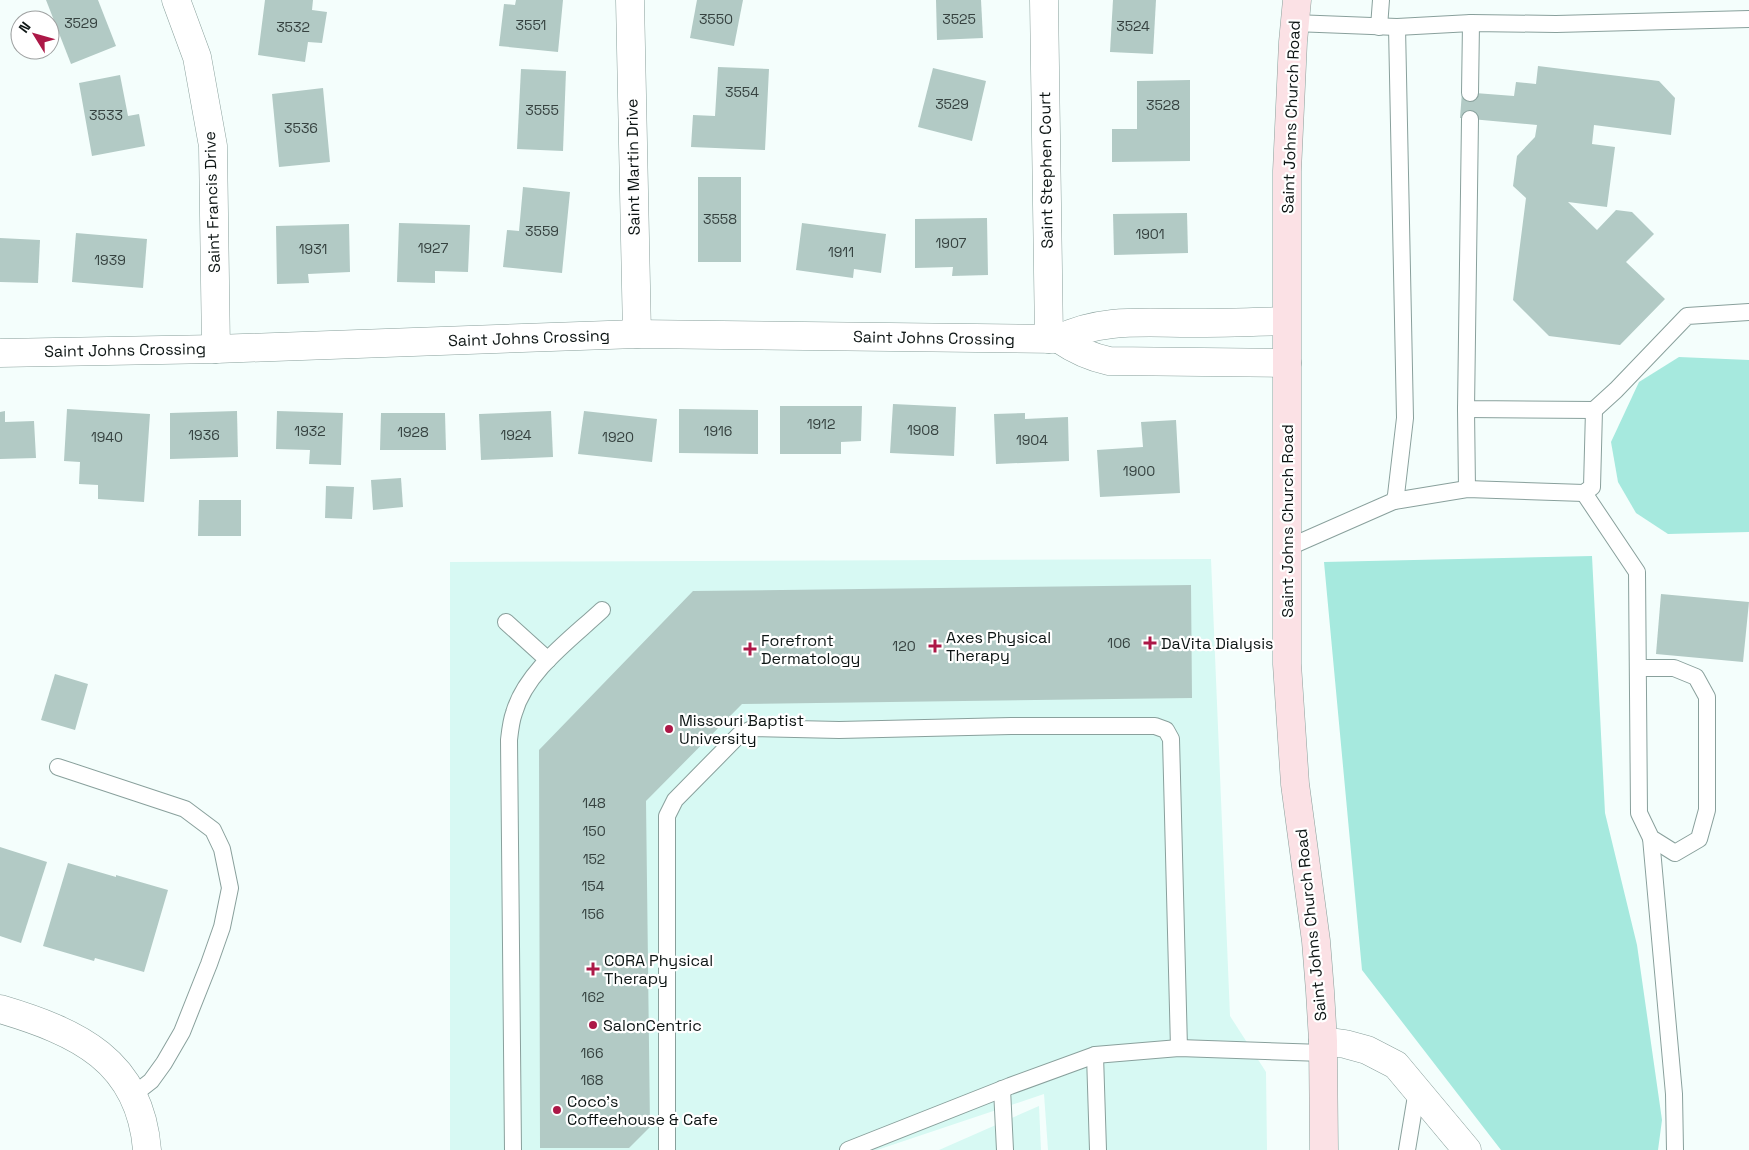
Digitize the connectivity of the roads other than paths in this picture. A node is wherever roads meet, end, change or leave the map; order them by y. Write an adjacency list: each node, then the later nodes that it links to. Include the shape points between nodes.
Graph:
1 (176, 0): 16 (street, Saint Francis Drive, via 197,57 213,146)
2 (630, 0): 14 (street, Saint Martin Drive)
3 (1044, 0): 15 (street, Saint Stephen Court)
4 (1381, 0): 9 (lane)
5 (1296, 12): 9 (lane); 13 (street, Saint Johns Church Road, via 1287,171)
6 (1749, 19): 7 (lane)
7 (1479, 23): 8 (lane); 10 (lane)
8 (1397, 26): 9 (lane); 23 (lane, via 1405,418)
9 (1379, 27)
10 (1470, 93)
11 (1470, 119): 19 (lane)
12 (1749, 312): 20 (lane, via 1687,316)
13 (1286, 321): 15 (street, Saint Johns Crossing, via 1128,323 1095,326); 18 (street, Saint Johns Church Road)
14 (636, 334): 15 (street, Saint Johns Crossing); 16 (street, Saint Johns Crossing)
15 (1054, 339): 18 (street, via 1094,358 1109,361)
16 (216, 349): 17 (street, Saint Johns Crossing)
17 (0, 353)
18 (1287, 364): 24 (street, Saint Johns Church Road)
19 (1466, 409): 20 (lane); 21 (lane)
20 (1594, 410): 22 (lane, via 1592,487)
21 (1466, 489): 22 (lane); 23 (lane)
22 (1584, 493): 28 (lane, via 1637,572)
23 (1394, 501): 24 (lane)
24 (1287, 548): 32 (street, Saint Johns Church Road, via 1287,664 1294,774 1316,940)
25 (602, 610): 27 (lane)
26 (506, 622): 27 (lane)
27 (548, 660): 39 (lane, via 528,682 514,712 509,740)
28 (1638, 668): 30 (lane, via 1639,813); 30 (lane, via 1674,668 1696,677 1707,697 1706,810 1699,839 1674,852)
29 (58, 767): 37 (lane, via 185,809 213,830 222,849 230,888 222,927 209,964 182,1032 164,1064 151,1081)
30 (1651, 838): 47 (lane, via 1674,1094)
31 (0, 1009): 37 (street, via 59,1029 97,1051 120,1073)
32 (1323, 1047): 33 (lane); 36 (street, Saint Johns Church Road, via 1345,1044 1367,1050 1396,1065); 44 (street, Saint Johns Church Road)
33 (1179, 1048): 34 (lane); 40 (lane, via 1171,739 1166,730 1155,726 754,728 739,735 726,748 675,800 667,816)
34 (1095, 1055): 35 (lane); 43 (lane)
35 (1002, 1089): 41 (lane); 42 (lane)
36 (1417, 1090): 45 (lane); 46 (street, Saint Johns Church Road)
37 (133, 1095): 38 (street, via 146,1131)
38 (147, 1150)
39 (513, 1150)
40 (667, 1150)
41 (848, 1150)
42 (1005, 1150)
43 (1098, 1150)
44 (1324, 1150)
45 (1407, 1150)
46 (1467, 1150)
47 (1675, 1150)

